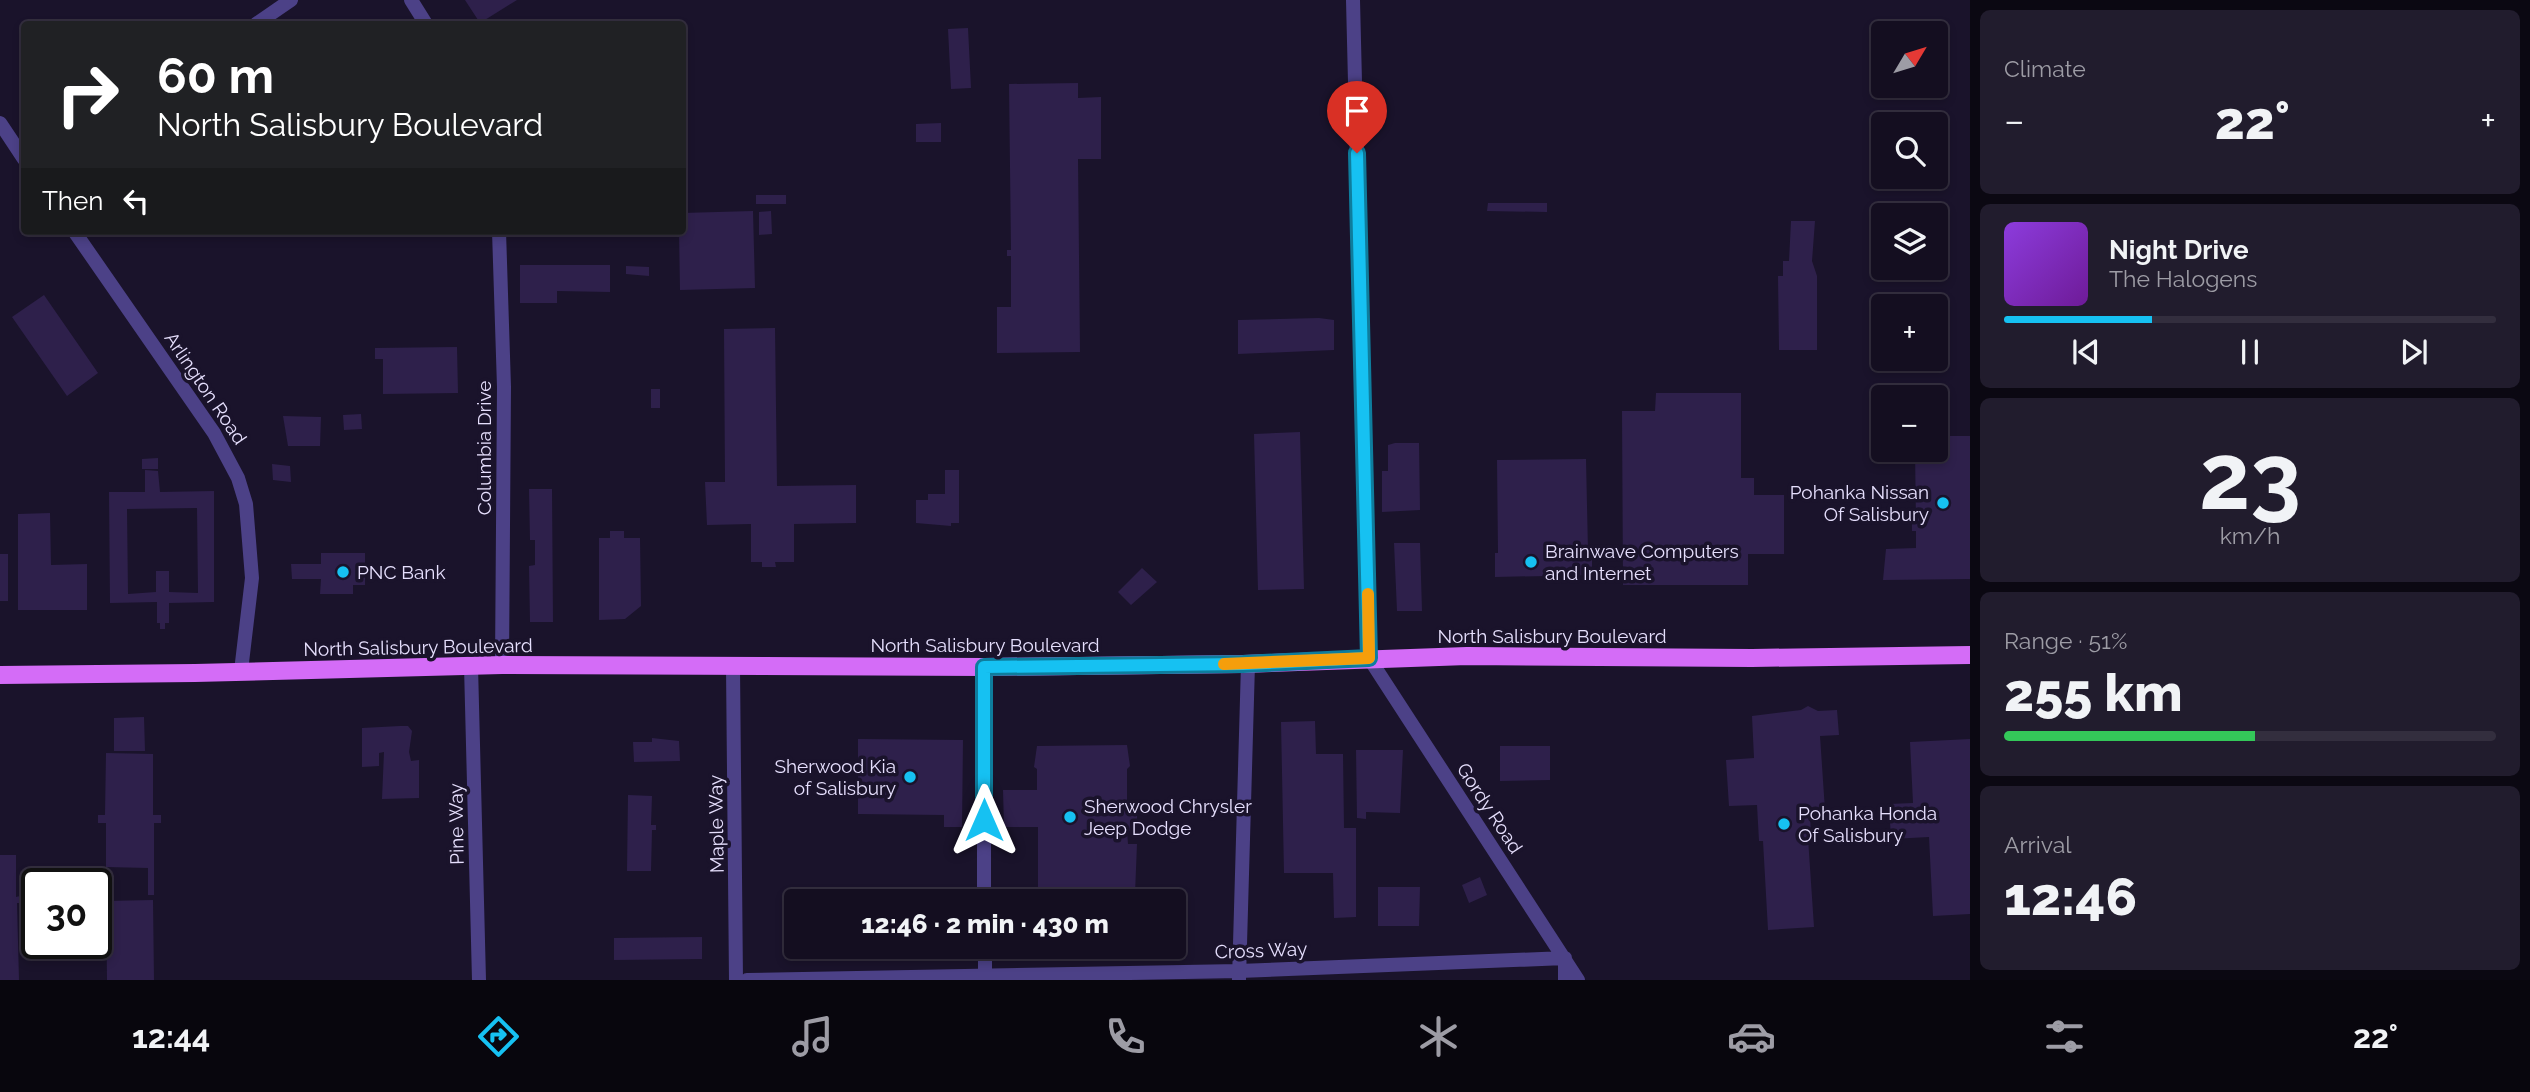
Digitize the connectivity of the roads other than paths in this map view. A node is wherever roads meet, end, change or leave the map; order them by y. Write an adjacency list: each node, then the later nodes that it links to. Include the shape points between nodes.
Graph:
1 (291, 0): 4 (street)
2 (411, 0): 5 (street)
3 (1353, 0): 11 (street)
4 (260, 21)
5 (424, 21)
6 (0, 123): 7 (street)
7 (21, 154)
8 (77, 235): 17 (street, Arlington Road, via 214,433 238,478 246,505 252,578)
9 (499, 235): 13 (street, Columbia Drive, via 504,387)
10 (1970, 655): 11 (main road, North Salisbury Boulevard)
11 (1369, 658): 12 (main road, North Salisbury Boulevard); 20 (street, Gordy Road)
12 (1248, 664): 16 (main road, North Salisbury Boulevard); 22 (street)
13 (502, 665): 14 (main road, North Salisbury Boulevard); 15 (main road, North Salisbury Boulevard)
14 (471, 666): 17 (main road, North Salisbury Boulevard); 24 (street, Pine Way)
15 (733, 667): 16 (main road, North Salisbury Boulevard); 25 (street, Maple Way)
16 (984, 667): 19 (street)
17 (241, 671): 18 (main road, North Salisbury Boulevard)
18 (0, 675)
19 (985, 889)
20 (1565, 958): 22 (street, Cross Way); 27 (street); 28 (street, Gordy Road)
21 (985, 959): 23 (street)
22 (1239, 975): 23 (street, Cross Way)
23 (985, 977): 26 (street, Cross Way)
24 (479, 980)
25 (736, 980)
26 (747, 980)
27 (1565, 980)
28 (1578, 980)

